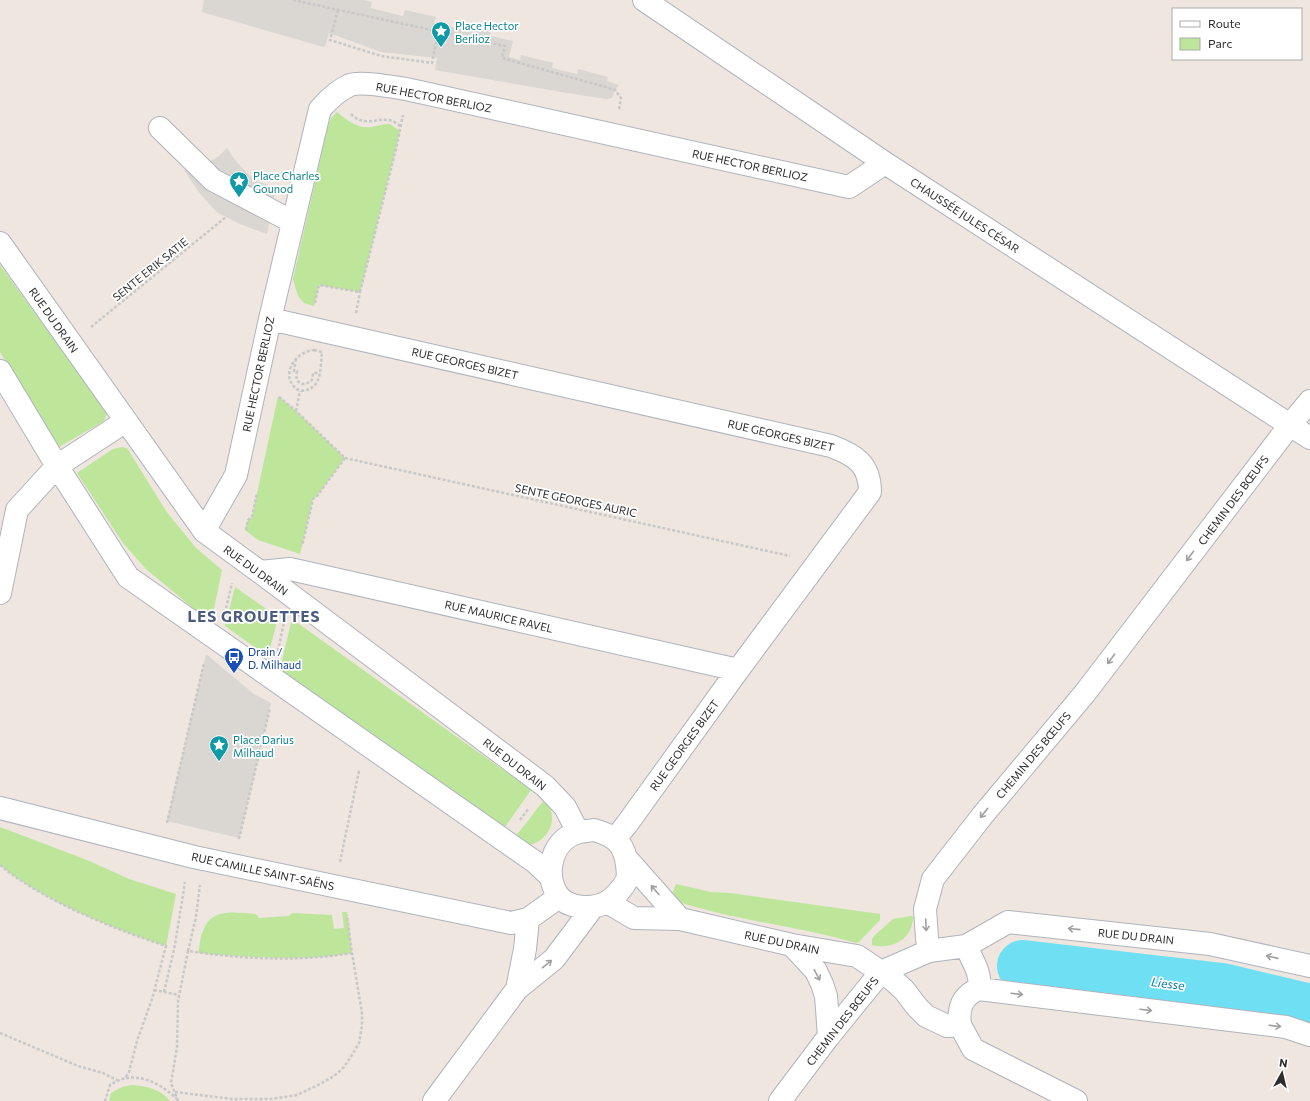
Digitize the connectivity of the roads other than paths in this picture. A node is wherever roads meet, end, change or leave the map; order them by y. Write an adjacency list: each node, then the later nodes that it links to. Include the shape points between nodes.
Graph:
1 (644, 0): 3 (street, CHAUSSÉE JULES CÉSAR)
2 (160, 128): 4 (street, via 214,180)
3 (885, 163): 4 (street, RUE HECTOR BERLIOZ, via 849,187 406,89 351,84 320,109); 10 (street, CHAUSSÉE JULES CÉSAR)
4 (293, 222): 6 (street, RUE HECTOR BERLIOZ)
5 (0, 243): 9 (street, RUE DU DRAIN)
6 (270, 319): 15 (street, RUE HECTOR BERLIOZ, via 236,476); 18 (street, RUE GEORGES BIZET, via 831,446 855,457 868,473 870,492)
7 (0, 371): 12 (street)
8 (1310, 401): 10 (street, CHEMIN DES BŒUFS)
9 (126, 422): 12 (street); 15 (street, RUE DU DRAIN)
10 (1290, 425): 11 (street, CHAUSSÉE JULES CÉSAR); 30 (street, CHEMIN DES BŒUFS, one-way to 30, via 1085,693 933,879 925,909)
11 (1310, 438)
12 (57, 466): 13 (street); 23 (street, via 128,577 534,862)
13 (17, 510): 14 (street); 17 (street)
14 (0, 530)
15 (204, 531): 16 (street, RUE DU DRAIN)
16 (260, 572): 18 (street, RUE MAURICE RAVEL, via 296,570); 20 (street, RUE DU DRAIN, via 545,786 565,807)
17 (0, 593)
18 (738, 670): 21 (street, RUE GEORGES BIZET)
19 (0, 808): 26 (street, RUE CAMILLE SAINT-SAËNS, via 170,851 335,886 511,923)
20 (578, 832): 21 (street, via 594,830); 23 (street, via 559,845 550,867)
21 (615, 839): 22 (street, via 623,848)
22 (626, 858): 25 (street, via 627,879 618,893); 27 (street, one-way to 22)
23 (551, 877): 24 (street)
24 (559, 898): 25 (street, via 579,907); 26 (street)
25 (600, 905): 27 (street, RUE DU DRAIN, via 634,918); 33 (street, one-way to 25, via 554,959)
26 (528, 919): 33 (street)
27 (680, 919): 28 (street, RUE DU DRAIN)
28 (792, 945): 32 (street, RUE DU DRAIN, via 857,956); 37 (street, one-way to 37, via 816,971 822,984 826,996)
29 (966, 946): 30 (street); 31 (street, RUE DU DRAIN, one-way to 29, via 1210,944 1008,922); 34 (street, via 980,980)
30 (929, 951): 32 (street, CHEMIN DES BŒUFS)
31 (1310, 966)
32 (881, 972): 35 (street, RUE DU DRAIN, via 904,990 926,1016 947,1026); 37 (street, CHEMIN DES BŒUFS)
33 (517, 989): 38 (street)
34 (979, 989): 35 (street, via 973,991 962,1003 959,1014); 36 (street, one-way to 36, via 1286,1027)
35 (960, 1026): 40 (street, via 973,1049)
36 (1310, 1034)
37 (829, 1036): 39 (street, CHEMIN DES BŒUFS)
38 (434, 1101)
39 (780, 1101)
40 (1076, 1101)

